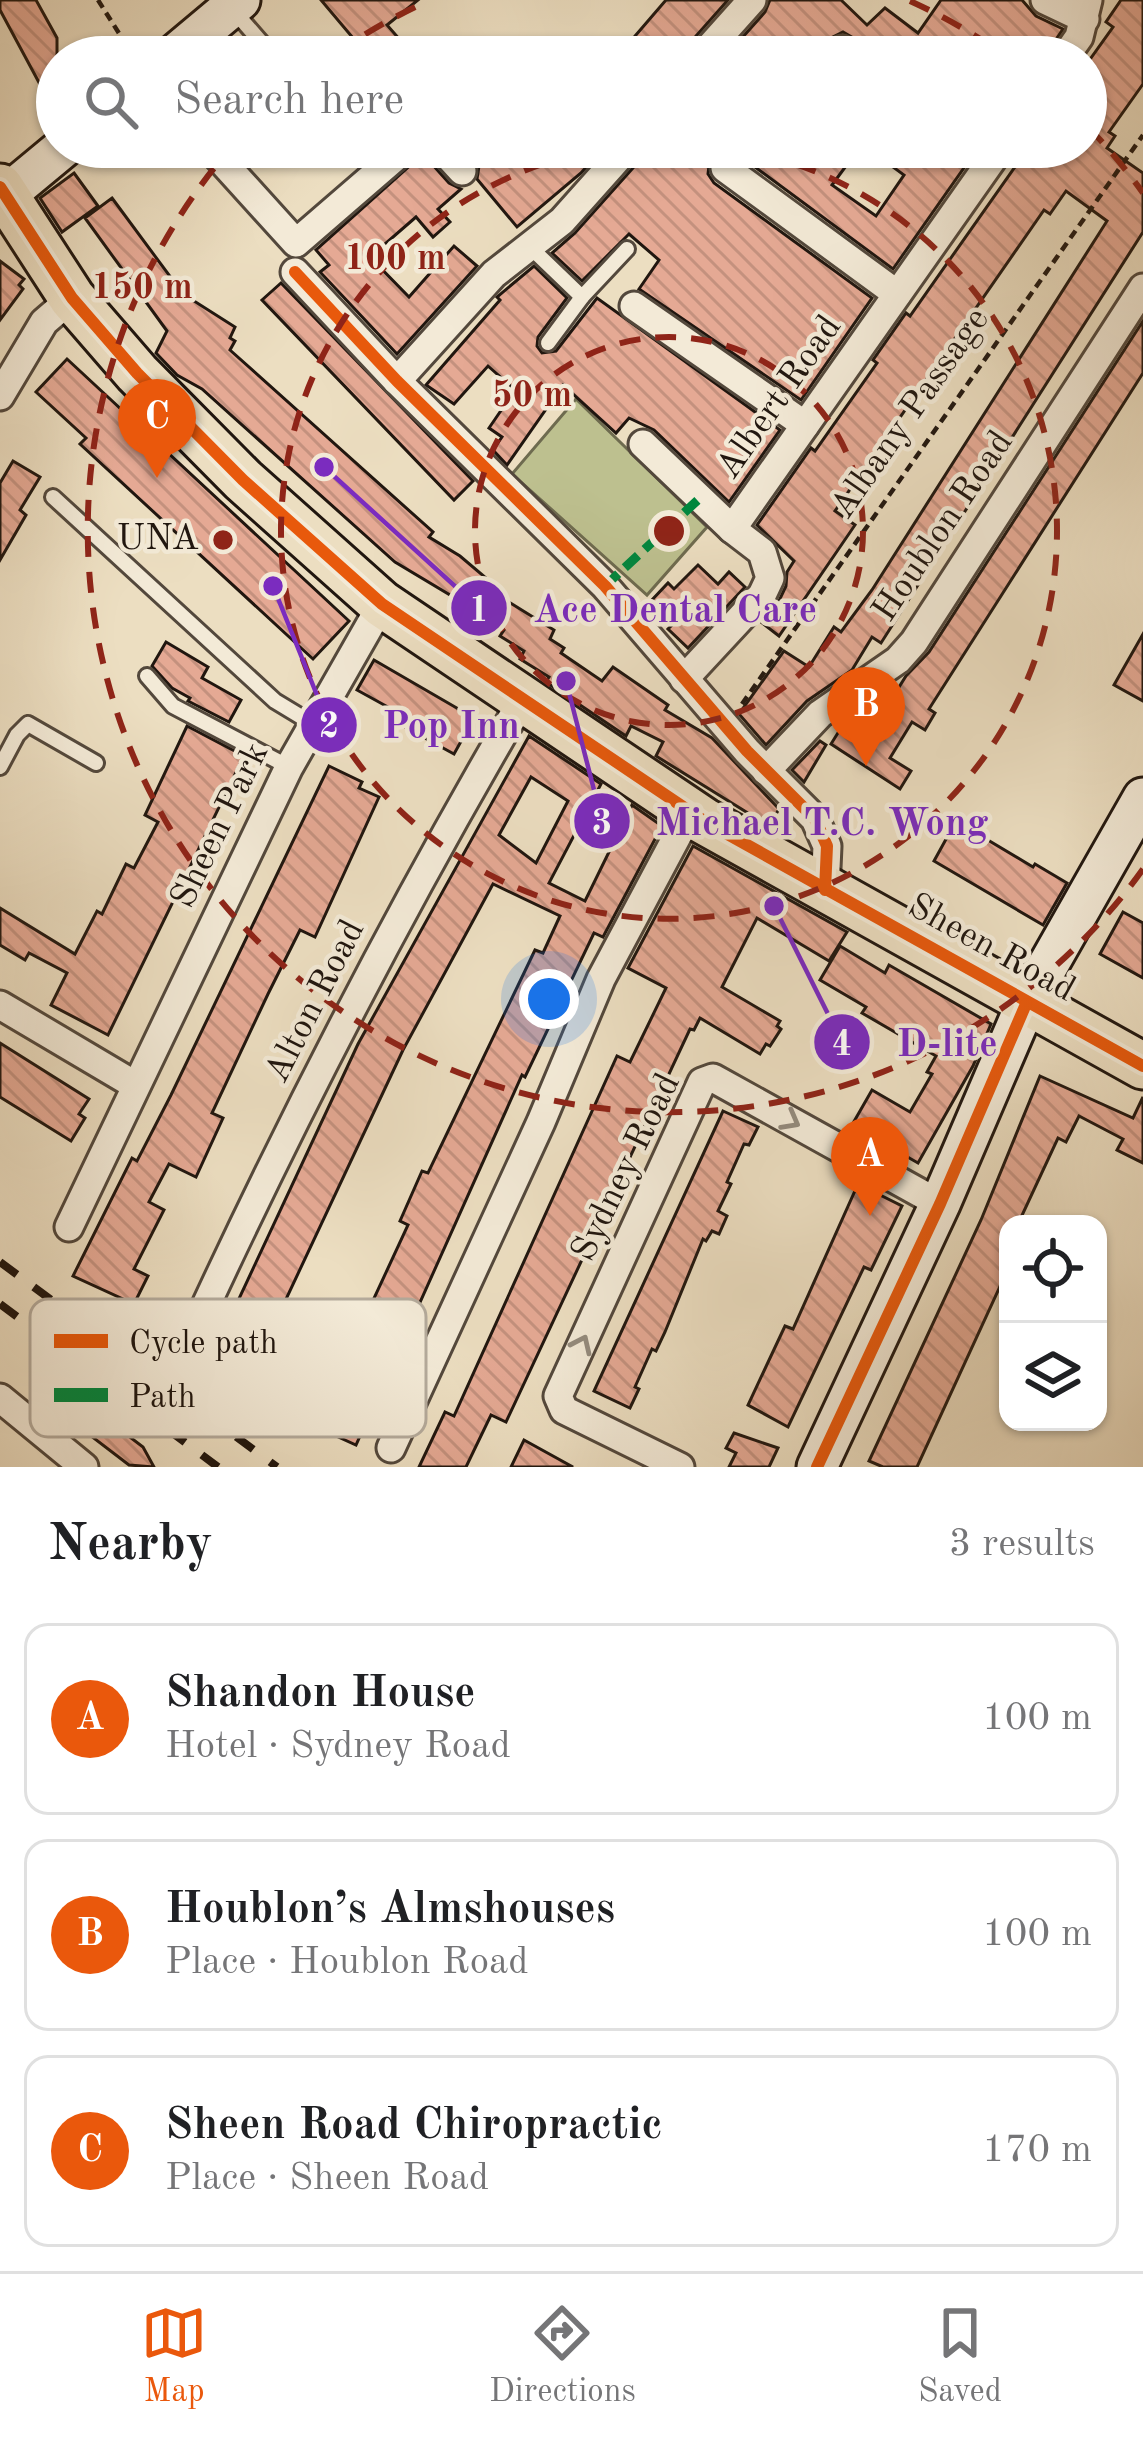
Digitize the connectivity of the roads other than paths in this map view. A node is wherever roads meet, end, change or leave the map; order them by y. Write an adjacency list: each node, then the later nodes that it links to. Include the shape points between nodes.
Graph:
1 (752, 0): 7 (street)
2 (1045, 0): 4 (street)
3 (235, 3): 5 (street); 6 (lane)
4 (1087, 9)
5 (196, 36)
6 (259, 36)
7 (719, 36)
8 (36, 167): 16 (street)
9 (228, 168): 10 (street, via 296,243)
10 (383, 168)
11 (459, 168): 15 (street)
12 (609, 168): 17 (street)
13 (725, 168): 21 (street)
14 (978, 168): 21 (street, Albert Road)
15 (462, 171)
16 (2, 191): 23 (main road, Sheen Road)
17 (529, 246): 22 (lane); 26 (street)
18 (627, 249): 22 (lane)
19 (296, 272): 26 (street)
20 (1143, 288): 40 (street, Houblon Road, via 914,642 820,714)
21 (898, 294): 28 (street, Albert Road)
22 (582, 297): 25 (lane)
23 (72, 298): 27 (street, via 44,322); 32 (main road, Sheen Road, via 243,480)
24 (634, 306): 28 (street)
25 (548, 344)
26 (397, 382): 34 (street, via 605,586)
27 (0, 396)
28 (805, 425): 31 (street, Albert Road)
29 (643, 445): 31 (street)
30 (53, 497): 36 (lane, via 275,701)
31 (732, 529): 34 (street, Albert Road, via 762,552 770,578)
32 (382, 604): 35 (main road, Sheen Road); 36 (street, Sheen Park)
33 (147, 676): 38 (lane, via 173,706)
34 (685, 679): 40 (street)
35 (522, 701): 42 (main road, Sheen Road); 50 (street, Alton Road, via 430,859)
36 (313, 724): 38 (street, Sheen Park)
37 (96, 763): 39 (lane, via 28,724)
38 (289, 766): 47 (street, Sheen Park)
39 (0, 767)
40 (766, 771): 43 (street, via 815,819 827,846)
41 (1143, 798): 44 (street)
42 (690, 812): 43 (main road, Sheen Road); 51 (street, via 601,979)
43 (825, 890): 44 (main road, Sheen Road)
44 (1026, 1004): 46 (main road, Sheen Road); 48 (street)
45 (0, 1006): 47 (street)
46 (1143, 1066)
47 (136, 1085): 49 (street, Sheen Park)
48 (940, 1204): 58 (street, Sydney Road, one-way to 48, via 564,1410 558,1396 701,1082 713,1078); 59 (street)
49 (69, 1226)
50 (209, 1299)
51 (426, 1372)
52 (0, 1398): 53 (street)
53 (30, 1425)
54 (45, 1437): 57 (street)
55 (396, 1437): 56 (street)
56 (391, 1448)
57 (84, 1467)
58 (680, 1467)
59 (817, 1467)

